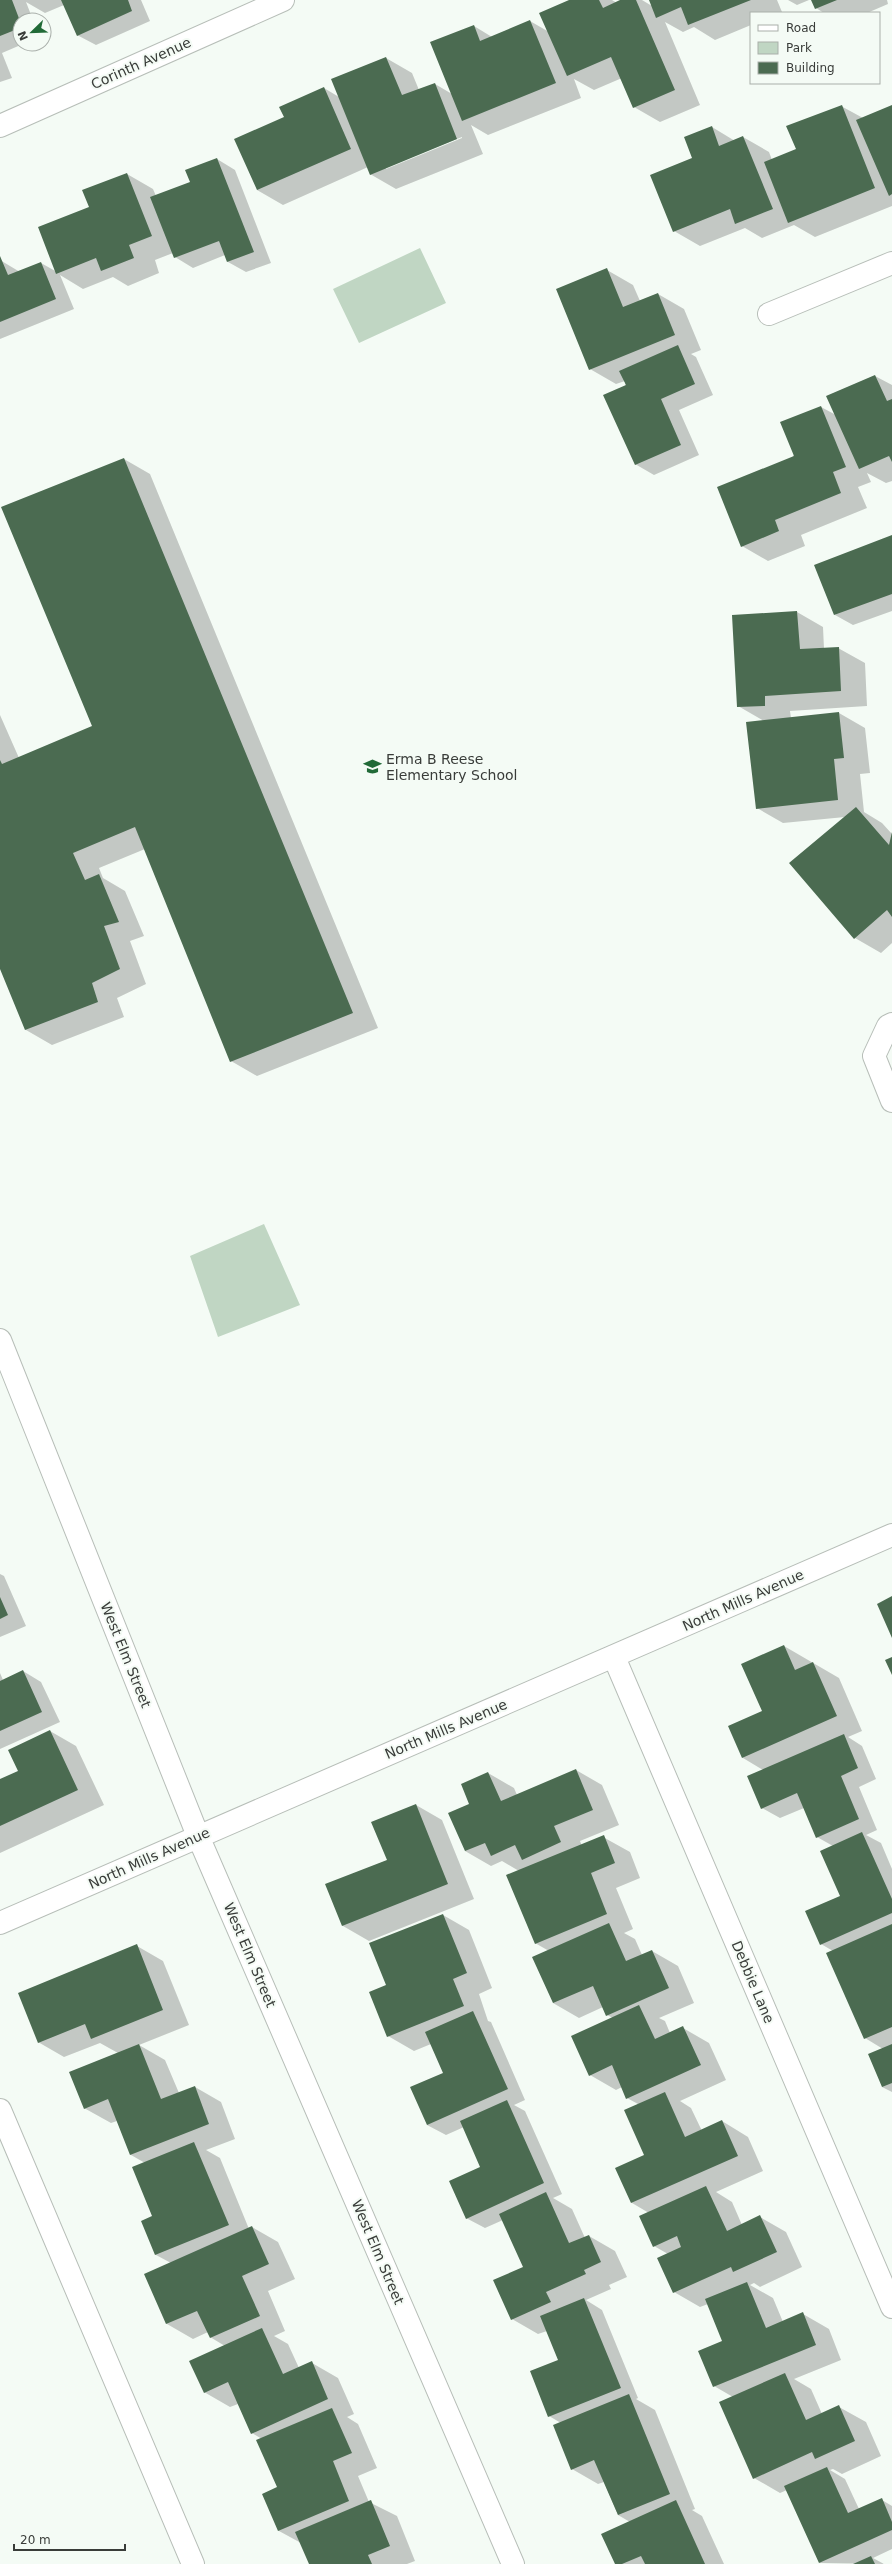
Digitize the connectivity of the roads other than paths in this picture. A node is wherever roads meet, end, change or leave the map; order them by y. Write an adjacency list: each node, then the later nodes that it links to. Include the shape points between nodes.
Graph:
1 (283, 0): 2 (street, Corinth Avenue)
2 (0, 126)
3 (892, 263): 4 (street)
4 (769, 314)
5 (892, 1024): 6 (street, via 888,1026 874,1056)
6 (892, 1101)
7 (0, 1340): 10 (street, West Elm Street)
8 (892, 1535): 9 (street, North Mills Avenue)
9 (614, 1656): 10 (street, North Mills Avenue); 13 (street, Debbie Lane)
10 (198, 1836): 11 (street, North Mills Avenue); 15 (street, West Elm Street)
11 (0, 1923)
12 (0, 2110): 14 (street)
13 (892, 2307)
14 (193, 2564)
15 (513, 2564)

